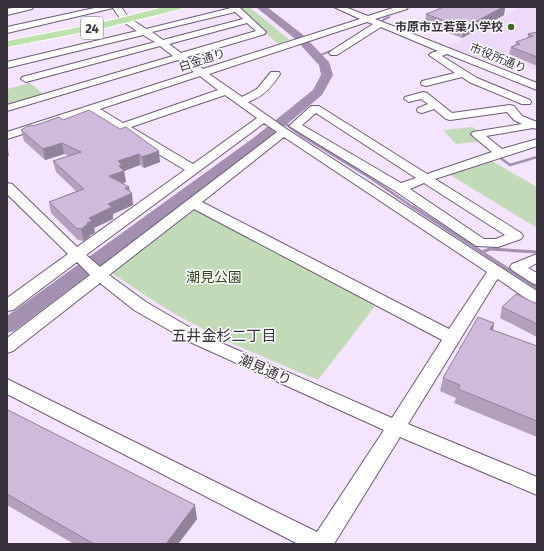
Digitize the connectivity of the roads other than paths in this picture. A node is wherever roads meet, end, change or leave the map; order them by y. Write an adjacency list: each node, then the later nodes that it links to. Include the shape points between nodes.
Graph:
1 (29, 7): 9 (street)
2 (110, 7): 7 (street)
3 (117, 7): 10 (street)
4 (176, 7): 10 (main road, 24)
5 (338, 7): 12 (street, 市役所通り)
6 (404, 7): 12 (street, 白金通り)
7 (93, 8): 14 (street)
8 (235, 8): 11 (street); 15 (street)
9 (9, 10)
10 (125, 19): 15 (street); 17 (main road, 24, via 74,32)
11 (249, 20): 16 (street); 20 (street, via 262,32)
12 (364, 23): 13 (street, 市役所通り); 22 (street, 白金通り)
13 (376, 27): 18 (street, 市役所通り); 19 (street)
14 (7, 30)
15 (144, 30): 16 (street); 21 (street)
16 (162, 43): 20 (street); 25 (street)
17 (7, 44)
18 (446, 51): 24 (street, via 434,55); 27 (street, 市役所通り)
19 (334, 53)
20 (181, 57): 22 (street); 29 (street)
21 (8, 64): 25 (street)
22 (202, 73): 28 (street); 36 (street, 白金通り)
23 (275, 74): 32 (street, via 261,92)
24 (463, 74): 26 (street); 33 (street)
25 (26, 79): 29 (street)
26 (426, 83)
27 (537, 87)
28 (226, 91): 32 (street); 41 (street)
29 (46, 96): 35 (street)
30 (537, 98): 33 (street)
31 (409, 99): 34 (street, via 423,95)
32 (240, 101): 39 (street)
33 (526, 102): 38 (street)
34 (434, 104): 37 (street); 38 (street)
35 (7, 108)
36 (92, 109): 41 (street); 43 (street, 白金通り)
37 (422, 110)
38 (448, 115): 40 (street, via 450,117 510,108 518,118)
39 (264, 118): 42 (street); 47 (street)
40 (536, 126): 45 (street, via 477,134)
41 (121, 127): 47 (street)
42 (284, 132): 48 (street); 52 (street)
43 (7, 136)
44 (534, 146): 45 (street)
45 (500, 154): 49 (street)
46 (359, 164): 48 (street); 49 (street, via 295,126 315,108); 51 (street)
47 (192, 169): 53 (street)
48 (342, 170): 55 (street)
49 (427, 178): 51 (street); 51 (street, via 516,236 498,243 481,243)
50 (7, 187): 53 (street, 潮見通り)
51 (400, 188)
52 (193, 203): 56 (street); 60 (street)
53 (77, 255): 56 (street, 潮見通り); 59 (street)
54 (537, 258): 57 (street, via 517,267)
55 (497, 272): 58 (street); 60 (street, via 490,278)
56 (100, 276): 61 (street); 63 (street, 潮見通り, via 141,306 207,345)
57 (537, 280)
58 (537, 298)
59 (7, 306)
60 (452, 338): 63 (street)
61 (7, 347)
62 (7, 386): 65 (street)
63 (396, 428): 64 (street, 潮見通り); 66 (street)
64 (537, 486)
65 (319, 544)
66 (322, 544)

